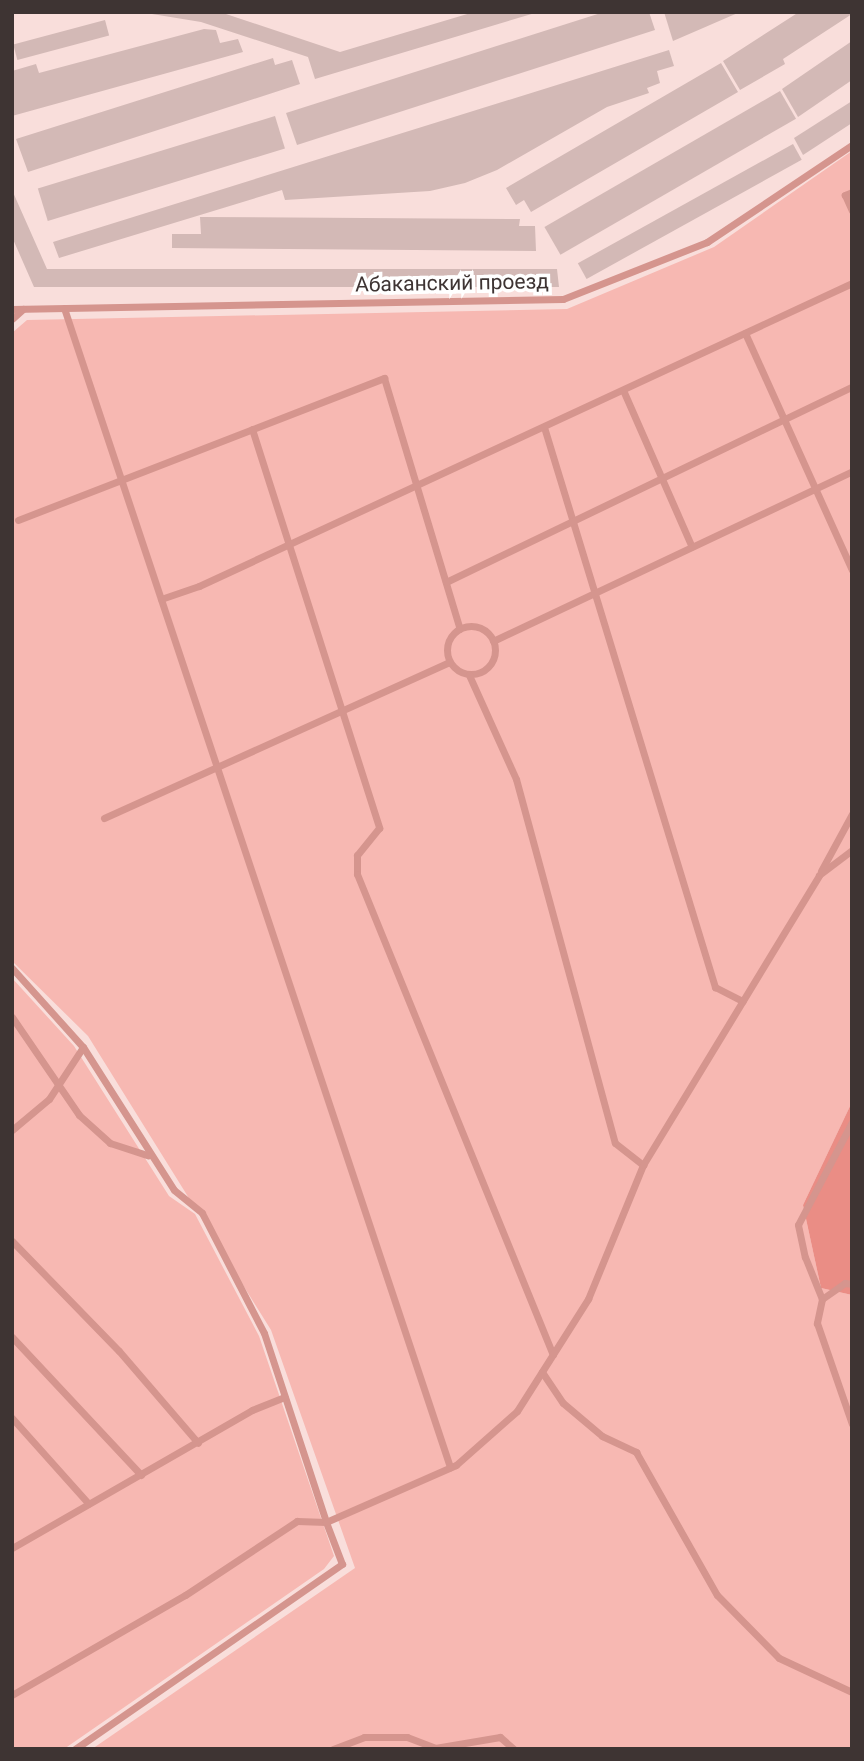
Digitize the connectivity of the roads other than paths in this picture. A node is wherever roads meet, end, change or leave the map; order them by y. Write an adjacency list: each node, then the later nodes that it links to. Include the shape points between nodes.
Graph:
1 (852, 145): 5 (lane, Абаканский проезд, via 707,242 563,299)
2 (852, 192): 3 (lane, via 845,195)
3 (852, 211)
4 (852, 284): 9 (lane)
5 (64, 308): 7 (lane, Абаканский проезд); 17 (lane)
6 (12, 309): 7 (lane, Абаканский проезд)
7 (23, 309): 8 (lane)
8 (12, 319)
9 (745, 333): 11 (lane); 12 (lane)
10 (852, 387): 12 (lane)
11 (623, 390): 13 (lane); 16 (lane)
12 (784, 420): 16 (lane); 19 (lane)
13 (544, 427): 18 (lane); 21 (lane)
14 (252, 429): 17 (lane); 18 (lane, via 384,378); 22 (lane)
15 (852, 471): 19 (lane)
16 (662, 478): 21 (lane); 23 (lane)
17 (121, 480): 20 (lane); 27 (lane)
18 (417, 486): 22 (lane); 25 (lane)
19 (815, 488): 23 (lane); 24 (lane)
20 (18, 520)
21 (573, 521): 25 (lane); 26 (lane)
22 (288, 545): 27 (lane); 32 (lane)
23 (692, 547): 26 (lane)
24 (852, 570)
25 (446, 582): 28 (lane)
26 (595, 593): 29 (lane); 39 (lane, via 715,987)
27 (161, 599): 33 (lane)
28 (460, 629): 29 (lane, via 483,629); 30 (lane, via 447,647)
29 (493, 641): 31 (lane, via 491,664)
30 (449, 662): 31 (lane); 32 (lane)
31 (469, 675): 46 (lane, via 516,779 615,1143)
32 (341, 712): 33 (lane); 51 (lane, via 379,828 357,855 357,874)
33 (217, 768): 35 (lane); 57 (lane)
34 (852, 814): 37 (lane)
35 (104, 818)
36 (852, 850): 37 (lane)
37 (820, 875): 39 (lane)
38 (12, 968): 41 (lane)
39 (743, 1001): 46 (lane)
40 (12, 1017): 42 (lane)
41 (83, 1047): 42 (lane); 45 (lane)
42 (58, 1086): 44 (lane); 45 (lane, via 79,1115 110,1143)
43 (852, 1122): 49 (lane, via 798,1225 804,1257)
44 (12, 1130)
45 (149, 1156): 53 (lane, via 173,1190 202,1213 264,1334)
46 (643, 1165): 51 (lane, via 588,1298)
47 (12, 1241): 56 (lane, via 119,1352)
48 (852, 1284): 49 (lane, via 845,1283)
49 (822, 1299): 55 (lane, via 817,1323)
50 (12, 1337): 58 (lane)
51 (553, 1355): 52 (lane)
52 (542, 1372): 57 (lane, via 517,1412); 62 (lane, via 564,1403 602,1436 636,1452 717,1595 779,1658)
53 (285, 1397): 56 (lane); 60 (lane)
54 (12, 1418): 59 (lane)
55 (852, 1424)
56 (198, 1443): 58 (lane)
57 (450, 1467): 60 (lane)
58 (141, 1475): 59 (lane)
59 (89, 1504): 61 (lane)
60 (327, 1522): 63 (lane, via 297,1521 185,1595); 65 (lane, via 342,1564)
61 (12, 1548)
62 (852, 1692)
63 (12, 1695)
64 (430, 1748): 66 (lane, via 407,1737 364,1737); 67 (lane, via 500,1737)
65 (75, 1749)
66 (333, 1749)
67 (514, 1749)

